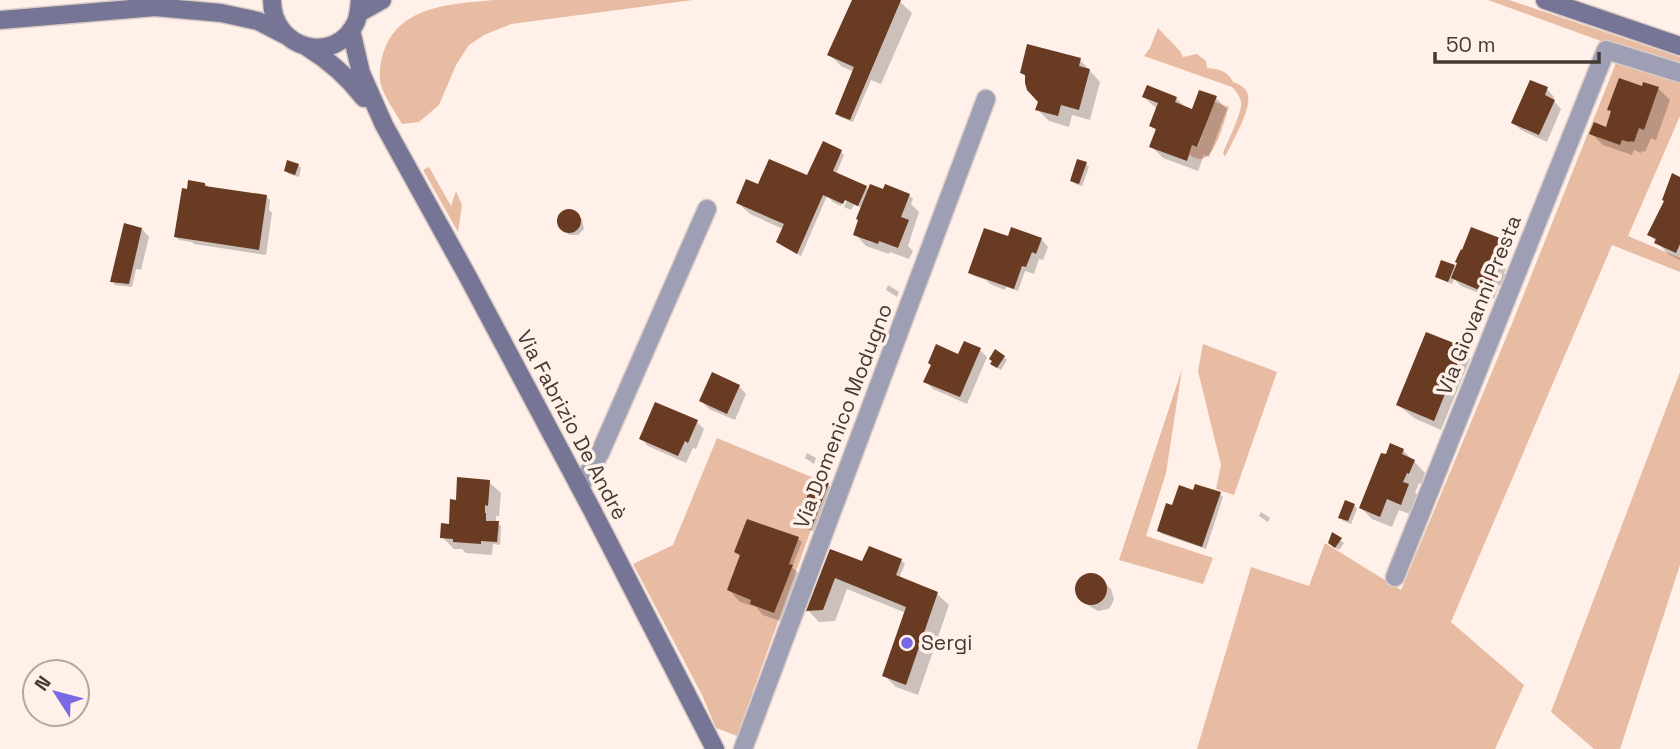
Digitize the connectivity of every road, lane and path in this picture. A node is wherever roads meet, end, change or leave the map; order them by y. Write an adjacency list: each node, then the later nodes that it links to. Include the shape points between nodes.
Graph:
1 (179, 0): 6 (street)
2 (272, 0): 9 (street, via 273,14)
3 (382, 0): 5 (street)
4 (1545, 0): 10 (street)
5 (360, 6): 8 (street)
6 (155, 7): 7 (street); 9 (street, Via Fabrizio De Andrè, via 221,13 258,21)
7 (0, 20)
8 (351, 30): 11 (street, via 332,45); 14 (street, Via Fabrizio De Andrè, via 361,73)
9 (285, 35): 11 (street, Via Fabrizio De Andrè)
10 (1680, 46)
11 (307, 47): 14 (street, Via Fabrizio De Andrè, via 350,80)
12 (1680, 73): 17 (street, Via Giovanni Presta, via 1605,50)
13 (986, 99): 19 (street, Via Domenico Modugno)
14 (384, 125): 16 (street, Via Fabrizio De Andrè)
15 (707, 209): 16 (street, via 600,453)
16 (580, 487): 18 (street, Via Fabrizio De Andrè)
17 (1395, 577)
18 (715, 749)
19 (743, 749)

